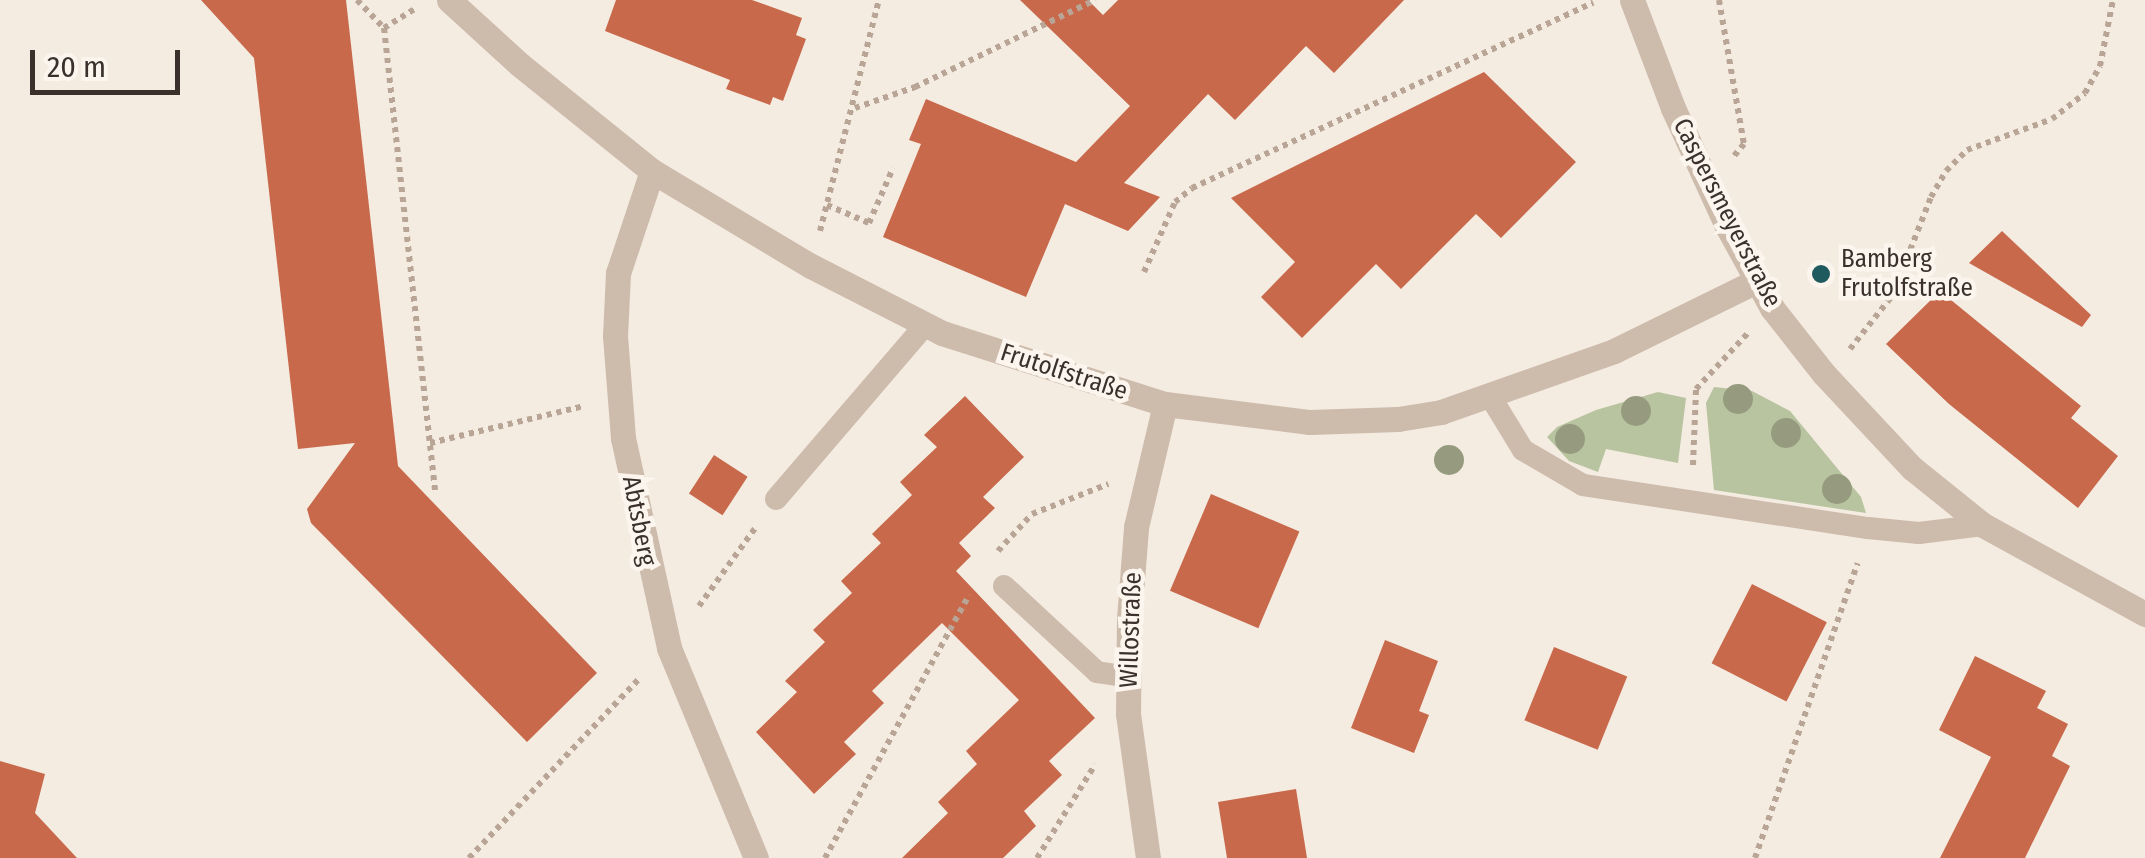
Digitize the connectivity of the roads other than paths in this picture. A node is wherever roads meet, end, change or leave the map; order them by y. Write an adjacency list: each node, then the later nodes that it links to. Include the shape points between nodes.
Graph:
1 (450, 0): 3 (street, Frutolfstraße)
2 (1632, 0): 4 (street, Caspersmeyerstraße)
3 (652, 171): 5 (street, Frutolfstraße); 13 (street, Abtsberg, via 618,272 618,397 669,648)
4 (1756, 281): 6 (street, Frutolfstraße, via 1614,351); 9 (street, Caspersmeyerstraße, via 1824,374 1912,468)
5 (925, 325): 7 (street, Frutolfstraße); 8 (lane)
6 (1490, 396): 7 (street, Frutolfstraße, via 1441,412 1354,422); 9 (lane, via 1523,450 1583,485 1918,533)
7 (1164, 404): 12 (street, Willostraße, via 1136,527)
8 (776, 500)
9 (1982, 525): 11 (street, Caspersmeyerstraße)
10 (1004, 586): 12 (lane, via 1097,672)
11 (2145, 614)
12 (1129, 676): 14 (street, Willostraße)
13 (756, 858)
14 (1148, 858)

